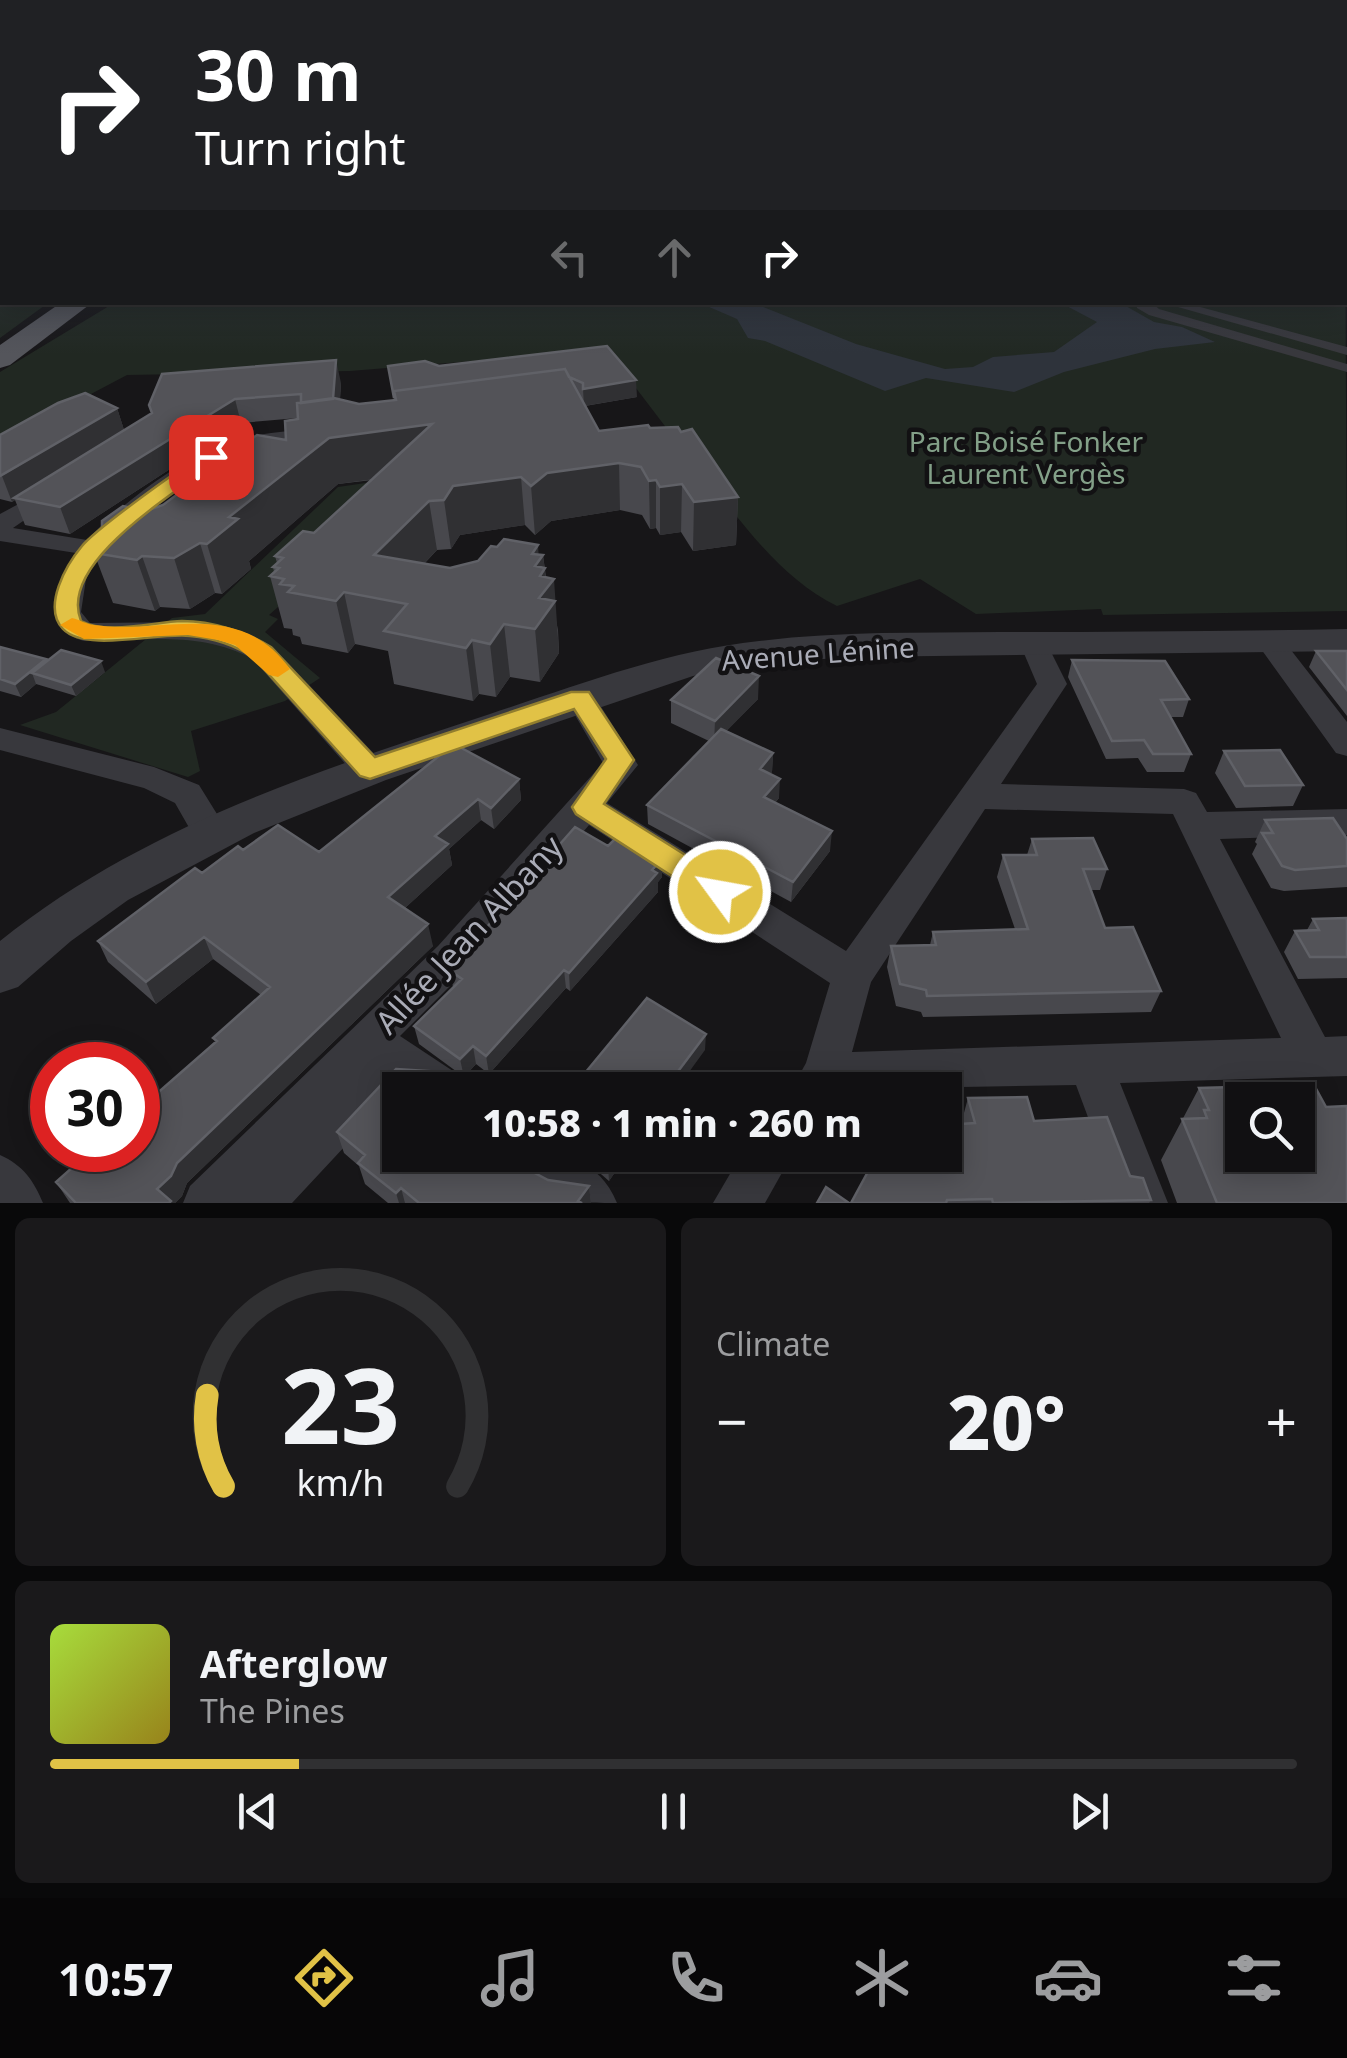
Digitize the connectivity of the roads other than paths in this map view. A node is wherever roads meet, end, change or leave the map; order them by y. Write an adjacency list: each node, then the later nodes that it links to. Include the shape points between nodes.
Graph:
1 (76, 305): 5 (main road)
2 (1141, 305): 6 (street)
3 (1177, 305): 4 (street)
4 (1347, 351)
5 (0, 359)
6 (1347, 368)
7 (353, 430): 10 (street, via 231,448)
8 (65, 484): 9 (street)
9 (3, 534): 10 (street)
10 (91, 548): 17 (street, via 68,588 72,626 103,633 188,628 244,640 263,652)
11 (1347, 640): 12 (street, Avenue Lénine)
12 (1270, 642): 13 (street, Avenue Lénine); 16 (street)
13 (1034, 644): 14 (street, Avenue Lénine, via 825,647 721,658); 18 (street, via 1052,684)
14 (580, 698): 17 (street, Avenue Lénine); 19 (street, Allée Jean Albany, via 621,760)
15 (1, 740): 22 (street, via 154,778 187,794)
16 (1347, 745)
17 (370, 769): 22 (street, Avenue Lénine)
18 (975, 796): 20 (street, via 1184,802); 24 (street)
19 (586, 807): 24 (street); 25 (street, Allée Jean Albany, via 452,958)
20 (1195, 826): 21 (street); 26 (street)
21 (1342, 830)
22 (212, 835): 23 (street, Avenue Lénine, via 136,872 39,935)
23 (0, 971)
24 (852, 976): 29 (street)
25 (384, 1048): 28 (street, Allée Jean Albany); 35 (street); 36 (street)
26 (1330, 1056): 27 (street)
27 (1090, 1063): 30 (street); 39 (street)
28 (418, 1072)
29 (822, 1072)
30 (954, 1072)
31 (552, 1172): 37 (street)
32 (758, 1172): 38 (street)
33 (0, 1179): 34 (street)
34 (19, 1203)
35 (207, 1203)
36 (259, 1203)
37 (593, 1203)
38 (737, 1203)
39 (1144, 1203)

